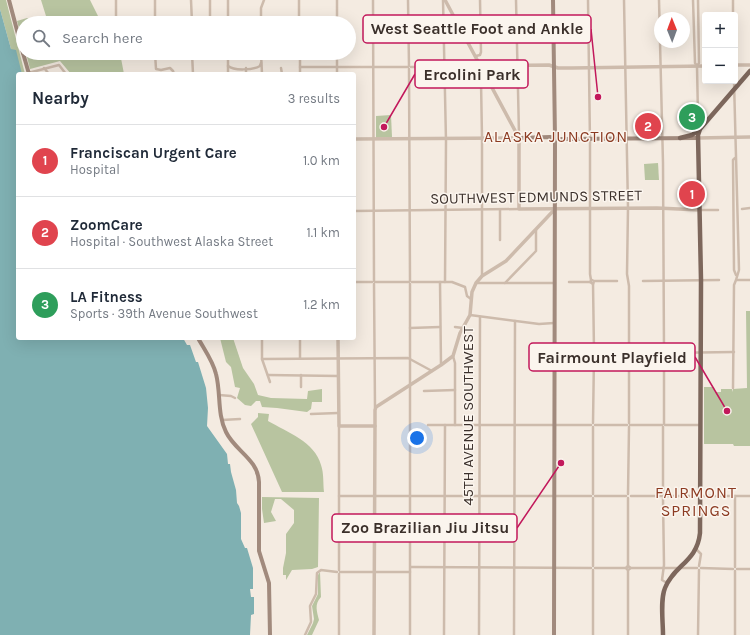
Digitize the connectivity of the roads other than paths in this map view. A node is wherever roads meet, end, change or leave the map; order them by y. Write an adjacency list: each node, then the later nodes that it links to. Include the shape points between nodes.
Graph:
1 (9, 0): 32 (main road)
2 (116, 0): 24 (street)
3 (155, 0): 25 (street)
4 (191, 0): 26 (street)
5 (210, 0): 27 (street)
6 (228, 0): 28 (street)
7 (264, 0): 29 (street)
8 (299, 0): 30 (street)
9 (337, 0): 31 (street)
10 (373, 0): 52 (street)
11 (408, 0): 53 (street)
12 (444, 0): 34 (street); 54 (street)
13 (480, 0): 34 (street, via 481,52)
14 (516, 0): 46 (street)
15 (553, 0): 55 (main road)
16 (588, 0): 60 (street)
17 (624, 0): 56 (street)
18 (659, 0): 22 (street)
19 (694, 0): 48 (street, via 694,63)
20 (698, 0): 48 (street)
21 (733, 0): 23 (street)
22 (659, 12)
23 (733, 12)
24 (116, 16)
25 (155, 16)
26 (192, 16)
27 (210, 16)
28 (228, 16)
29 (261, 16)
30 (300, 16)
31 (337, 16)
32 (16, 26)
33 (660, 48): 47 (street)
34 (476, 56): 45 (street)
35 (25, 60): 62 (main road)
36 (155, 60): 66 (street, via 156,69 170,68)
37 (192, 60): 67 (street)
38 (228, 60): 44 (street)
39 (300, 60): 50 (street)
40 (337, 60): 51 (street)
41 (261, 63): 58 (street, via 255,68); 70 (street)
42 (738, 65): 43 (street)
43 (750, 65)
44 (228, 66): 58 (street); 68 (street)
45 (482, 66): 46 (street); 54 (street); 74 (street)
46 (517, 66): 55 (street); 77 (street)
47 (661, 66): 48 (street); 56 (street); 87 (street)
48 (697, 66): 49 (street); 79 (street, via 698,116)
49 (702, 66)
50 (300, 67): 51 (street); 72 (street)
51 (337, 67): 52 (street); 73 (street)
52 (374, 67): 53 (street); 91 (street)
53 (409, 67): 54 (street); 92 (street)
54 (445, 67): 82 (street)
55 (554, 67): 60 (street); 85 (main road)
56 (625, 67): 60 (street); 86 (street)
57 (44, 68): 63 (street); 64 (street); 65 (street, via 59,65)
58 (246, 68): 69 (street)
59 (281, 68): 71 (street)
60 (589, 68): 93 (street)
61 (750, 71): 76 (main road)
62 (28, 72)
63 (31, 72)
64 (47, 72)
65 (64, 72)
66 (173, 72)
67 (193, 72)
68 (228, 72)
69 (246, 72)
70 (262, 72)
71 (282, 72)
72 (300, 72)
73 (337, 72)
74 (487, 76): 78 (street); 83 (street, via 481,81)
75 (734, 84): 76 (street)
76 (734, 89): 79 (main road); 80 (street)
77 (518, 119): 78 (street, via 517,124); 84 (street)
78 (513, 126): 84 (street)
79 (702, 127): 88 (main road, via 692,135); 89 (main road)
80 (735, 137): 81 (street); 89 (street); 114 (street, via 733,160)
81 (750, 137)
82 (446, 138): 83 (street); 92 (street); 108 (street)
83 (482, 138): 84 (street); 101 (street)
84 (519, 138): 85 (main road); 97 (street)
85 (555, 138): 93 (main road); 98 (main road)
86 (626, 138): 87 (main road); 93 (main road); 94 (street)
87 (662, 138): 88 (main road); 100 (street)
88 (680, 138): 89 (main road)
89 (698, 138): 103 (main road)
90 (356, 139): 91 (street)
91 (374, 139): 92 (street); 106 (street)
92 (410, 139): 107 (street)
93 (590, 139): 99 (street)
94 (628, 208): 99 (street, SOUTHWEST EDMUNDS STREET); 100 (street, SOUTHWEST EDMUNDS STREET); 145 (street)
95 (742, 208): 96 (street)
96 (750, 208)
97 (519, 209): 98 (street, SOUTHWEST EDMUNDS STREET); 102 (street, SOUTHWEST EDMUNDS STREET)
98 (555, 209): 99 (street, SOUTHWEST EDMUNDS STREET); 109 (street); 128 (main road)
99 (590, 209): 124 (street)
100 (663, 209): 103 (street, SOUTHWEST EDMUNDS STREET); 118 (street)
101 (482, 210): 102 (street, SOUTHWEST EDMUNDS STREET); 108 (street, SOUTHWEST EDMUNDS STREET); 111 (street)
102 (500, 210): 110 (street)
103 (700, 210): 104 (street, SOUTHWEST EDMUNDS STREET); 112 (main road)
104 (718, 210)
105 (356, 211): 106 (street, SOUTHWEST EDMUNDS STREET)
106 (374, 211): 107 (street, SOUTHWEST EDMUNDS STREET); 125 (street)
107 (410, 211): 108 (street, SOUTHWEST EDMUNDS STREET); 120 (street)
108 (446, 211): 122 (street)
109 (536, 229): 111 (street, via 506,260); 127 (street, via 536,251)
110 (500, 240)
111 (482, 276): 126 (street)
112 (700, 280): 113 (street); 118 (street); 147 (main road)
113 (719, 280)
114 (736, 280): 115 (street); 142 (street)
115 (750, 280)
116 (618, 281): 124 (street)
117 (643, 281): 118 (street)
118 (664, 281): 146 (street)
119 (356, 282): 125 (street)
120 (410, 282): 121 (street); 125 (street); 135 (street)
121 (440, 282): 122 (street); 136 (street)
122 (445, 282): 129 (street, via 455,282 465,287 467,296)
123 (569, 282): 124 (street)
124 (592, 282): 144 (street)
125 (374, 283): 151 (street)
126 (476, 283): 127 (street); 129 (street)
127 (505, 283): 128 (street)
128 (555, 283): 133 (main road)
129 (471, 299): 130 (street)
130 (470, 315): 131 (street); 137 (street)
131 (480, 317): 132 (street); 175 (street, 45TH AVENUE SOUTHWEST)
132 (515, 321): 133 (street); 176 (street)
133 (555, 323): 143 (main road)
134 (454, 327): 137 (street)
135 (410, 328): 136 (street); 152 (street)
136 (440, 328): 154 (street)
137 (463, 328): 148 (street)
138 (199, 340): 165 (main road, via 216,372)
139 (262, 340): 153 (street)
140 (300, 340): 149 (street)
141 (338, 340): 150 (street)
142 (734, 352): 147 (street); 162 (street)
143 (555, 353): 144 (street); 177 (main road)
144 (594, 353): 145 (street); 178 (street)
145 (629, 353): 146 (street); 179 (street)
146 (664, 353): 147 (street); 180 (street)
147 (700, 353): 181 (main road)
148 (452, 356): 154 (street); 163 (street, via 455,363)
149 (300, 358): 150 (street); 153 (street)
150 (338, 358): 151 (street); 158 (street)
151 (374, 358): 152 (street); 167 (street)
152 (410, 358): 155 (street); 160 (street)
153 (262, 359): 156 (street)
154 (441, 365): 155 (street)
155 (432, 370): 160 (street)
156 (268, 375): 157 (street); 159 (street)
157 (301, 375): 158 (street); 161 (street)
158 (338, 376): 169 (street)
159 (270, 382)
160 (410, 384): 167 (street, via 379,404); 186 (street)
161 (301, 387)
162 (733, 388)
163 (455, 390): 164 (street); 174 (street)
164 (424, 391)
165 (219, 395): 166 (street); 171 (main road)
166 (235, 398)
167 (375, 410): 183 (street)
168 (311, 414): 169 (street)
169 (338, 414): 182 (street)
170 (240, 419): 171 (street)
171 (222, 420): 214 (main road, via 231,440 252,461 258,473 259,551 269,583)
172 (428, 424): 173 (street)
173 (445, 425): 174 (street); 187 (street)
174 (455, 425): 175 (street)
175 (479, 425): 176 (street); 188 (street, 45TH AVENUE SOUTHWEST)
176 (514, 425): 177 (street); 189 (street)
177 (555, 425): 178 (street); 190 (main road)
178 (593, 425): 179 (street); 191 (street)
179 (629, 425): 180 (street); 192 (street)
180 (663, 425): 181 (street); 193 (street)
181 (700, 425): 194 (main road)
182 (339, 426): 183 (street); 184 (street)
183 (375, 426): 185 (street)
184 (339, 496): 185 (street); 210 (street)
185 (375, 496): 186 (street); 211 (street)
186 (410, 496): 187 (street); 198 (street)
187 (445, 496): 188 (street); 199 (street)
188 (479, 496): 189 (street); 200 (street, 45TH AVENUE SOUTHWEST)
189 (514, 496): 190 (street); 201 (street)
190 (554, 496): 191 (street); 202 (main road)
191 (593, 496): 192 (street); 203 (street)
192 (628, 496): 193 (street); 204 (street)
193 (663, 496): 194 (street); 205 (street)
194 (700, 496): 195 (street); 197 (main road, via 700,533)
195 (735, 496): 196 (street); 209 (street)
196 (750, 496)
197 (696, 549): 206 (main road); 207 (street, via 700,554)
198 (410, 567): 199 (street); 212 (street)
199 (445, 568): 200 (street); 219 (street)
200 (479, 568): 201 (street); 220 (street, 45TH AVENUE SOUTHWEST)
201 (514, 568): 202 (street); 221 (street)
202 (554, 568): 203 (street); 222 (main road)
203 (593, 568): 204 (street); 223 (street)
204 (628, 568): 205 (street); 224 (street)
205 (663, 568): 206 (street); 213 (street, via 662,580)
206 (680, 568): 207 (street); 213 (main road)
207 (699, 568): 209 (street); 226 (street)
208 (750, 568): 209 (street)
209 (735, 569): 227 (street)
210 (339, 572): 211 (street); 215 (street, via 319,571 316,594 310,606 311,622); 216 (street)
211 (374, 572): 212 (street); 217 (street)
212 (410, 572): 218 (street)
213 (667, 583): 225 (main road, via 663,597)
214 (270, 635)
215 (305, 635)
216 (339, 635)
217 (374, 635)
218 (410, 635)
219 (444, 635)
220 (479, 635)
221 (514, 635)
222 (554, 635)
223 (593, 635)
224 (628, 635)
225 (663, 635)
226 (698, 635)
227 (735, 635)

